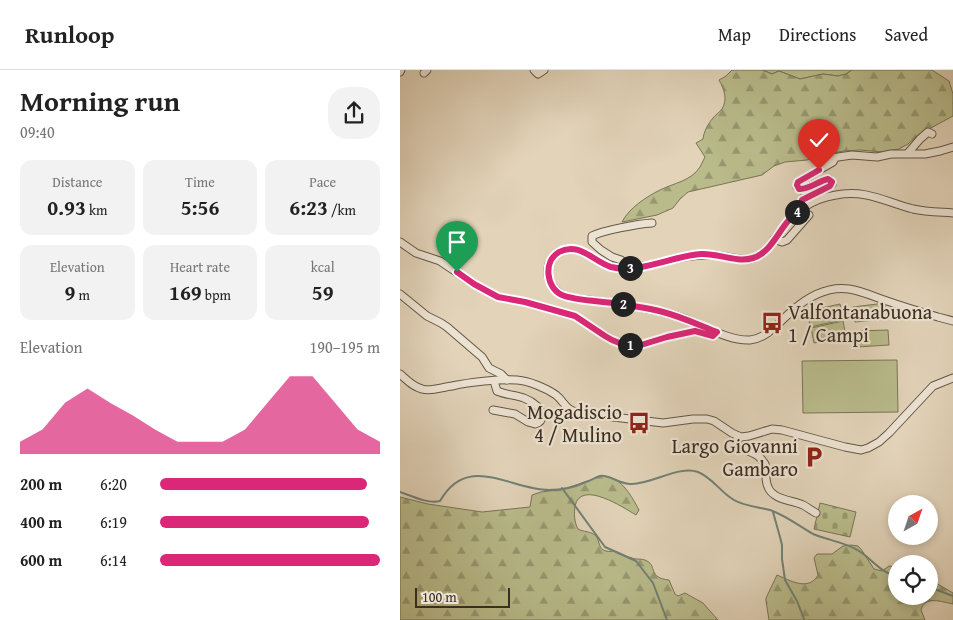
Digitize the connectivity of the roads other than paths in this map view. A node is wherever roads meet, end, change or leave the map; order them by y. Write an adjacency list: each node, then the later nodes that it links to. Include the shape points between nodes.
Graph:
1 (534, 70): 2 (street, via 538,74)
2 (544, 70)
3 (932, 134): 5 (street, via 928,132)
4 (950, 148): 5 (street, via 932,153)
5 (908, 153): 7 (street)
6 (816, 157): 7 (street)
7 (835, 158): 8 (street, via 798,182 797,187 801,190 824,180 832,182 829,187 804,199)
8 (803, 207): 9 (street, via 836,194 857,193 916,210); 12 (street)
9 (953, 212)
10 (809, 215): 12 (street, via 785,241)
11 (652, 223): 14 (street, via 592,236 595,246 621,260)
12 (774, 239): 14 (street, via 763,253 754,258 702,254)
13 (400, 242): 17 (street, via 416,253 440,261 498,297 575,316 622,344 635,346 695,331 713,336)
14 (624, 268): 17 (street, via 611,267 575,249 561,251 553,257 548,270 549,280 562,295 663,312)
15 (400, 294): 19 (street, via 441,323 482,357 489,368)
16 (953, 321): 17 (street, via 848,288 808,298 766,334 754,339 737,339)
17 (717, 332)
18 (400, 374): 21 (street, via 413,385 428,390)
19 (508, 380): 21 (street); 23 (street, via 519,380 550,392 572,412 663,423 707,419)
20 (952, 380): 23 (street, via 933,386 889,433 868,448 853,449 772,429)
21 (494, 381): 22 (street, via 499,392 521,396 534,404 541,410 542,419 532,424 515,414)
22 (493, 410)
23 (738, 436): 24 (street, via 738,446 763,460 767,486 774,495)
24 (816, 513)

